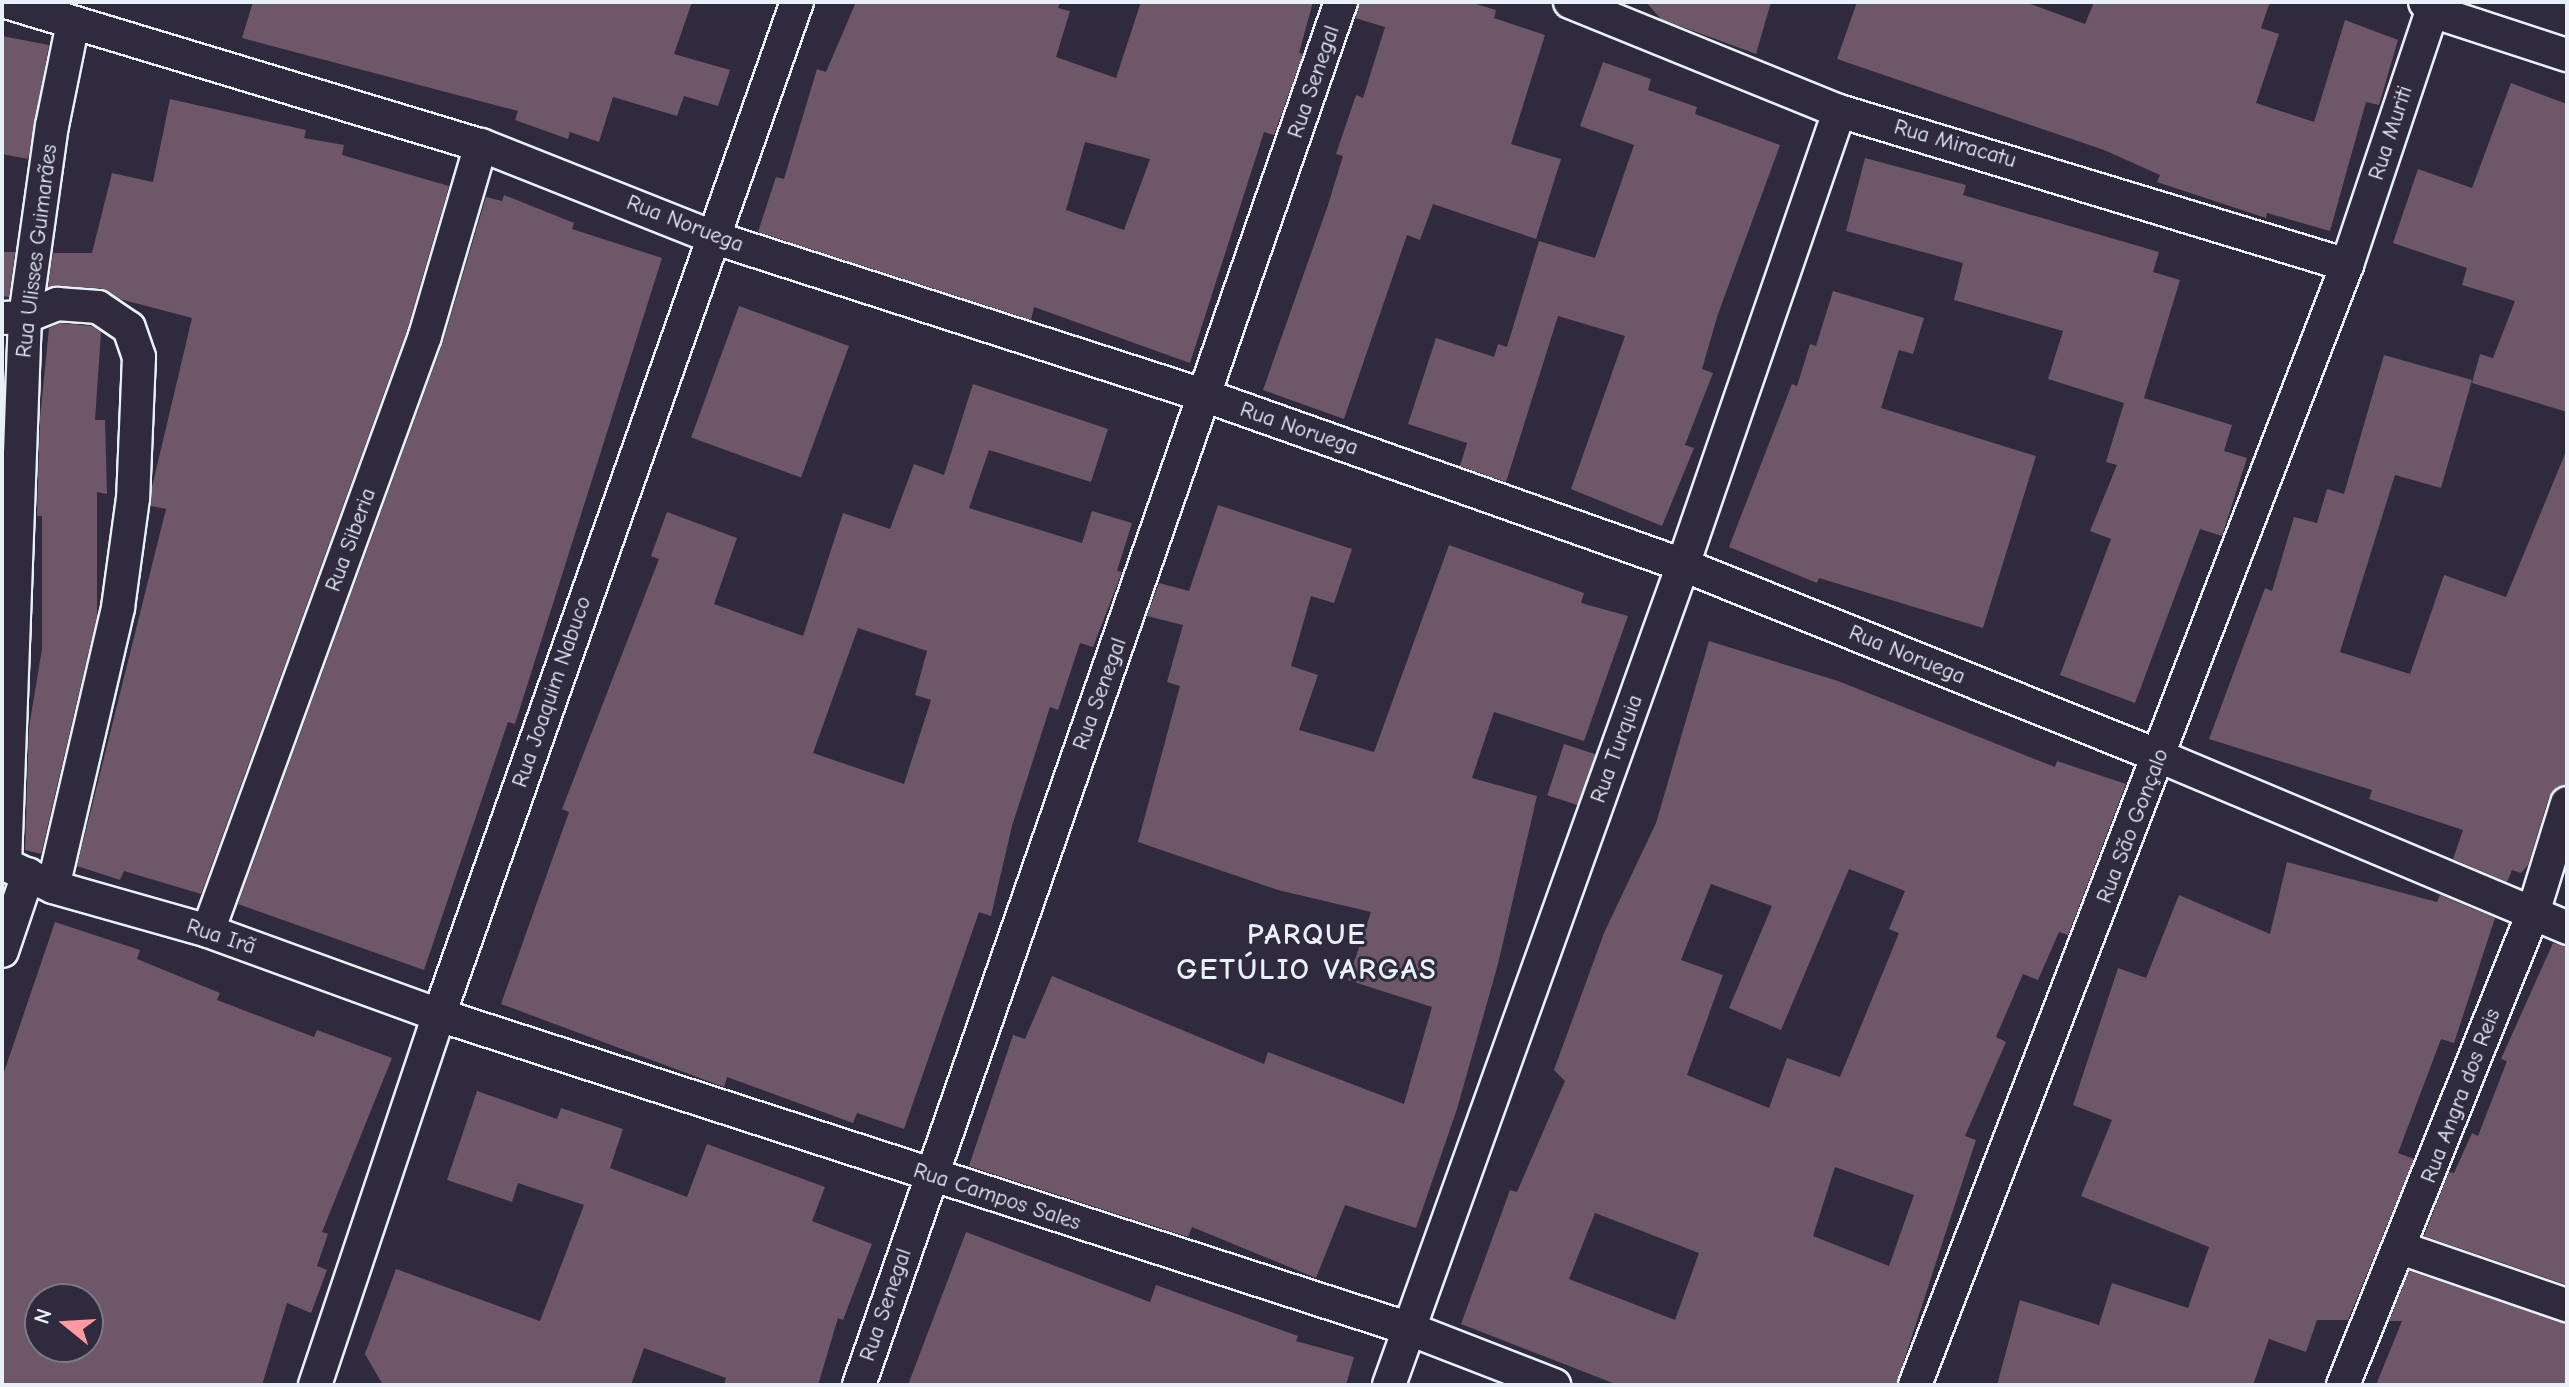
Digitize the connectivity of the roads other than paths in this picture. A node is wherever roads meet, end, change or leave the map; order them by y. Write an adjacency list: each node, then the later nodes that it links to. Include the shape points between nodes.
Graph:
1 (6, 2): 6 (street, Rua Noruega)
2 (797, 2): 10 (street, Rua Joaquim Nabuco)
3 (1341, 2): 13 (street, Rua Senegal)
4 (1570, 2): 8 (street, Rua Miracatu)
5 (2428, 6): 7 (street); 11 (street, Rua Muriti)
6 (73, 23): 9 (street, Rua Noruega); 12 (street, Rua Ulisses Guimarães)
7 (2567, 55)
8 (1839, 111): 11 (street, Rua Miracatu); 14 (street, Rua Turquia)
9 (481, 145): 10 (street, Rua Noruega); 20 (street, Rua Siberia, via 425,336)
10 (712, 237): 13 (street, Rua Noruega); 22 (street, Rua Joaquim Nabuco)
11 (2347, 265): 15 (street, Rua São Gonçalo)
12 (14, 318): 17 (street, Rua Ulisses Guimarães); 17 (street, via 57,304 98,307 129,328 139,357 133,498 118,608)
13 (1206, 396): 14 (street, Rua Noruega); 23 (street, Rua Senegal)
14 (1683, 565): 15 (street, Rua Noruega); 26 (street, Rua Turquia)
15 (2161, 757): 18 (street, Rua Noruega); 31 (street, Rua São Gonçalo)
16 (2567, 803): 18 (street, Rua Angra dos Reis)
17 (22, 872): 20 (street, Rua Irã); 21 (street)
18 (2533, 913): 19 (street, Rua Noruega); 24 (street, Rua Angra dos Reis)
19 (2567, 928)
20 (208, 931): 22 (street, Rua Irã)
21 (2, 951)
22 (439, 1015): 23 (street, Rua Campos Sales); 27 (street, Rua Joaquim Nabuco)
23 (930, 1175): 26 (street, Rua Campos Sales); 28 (street, Rua Senegal)
24 (2401, 1248): 25 (street); 32 (street, Rua Angra dos Reis)
25 (2567, 1305)
26 (1407, 1328): 29 (street, Rua Turquia); 30 (street, Rua Campos Sales)
27 (315, 1385)
28 (859, 1385)
29 (1389, 1385)
30 (1554, 1385)
31 (1915, 1385)
32 (2343, 1385)

